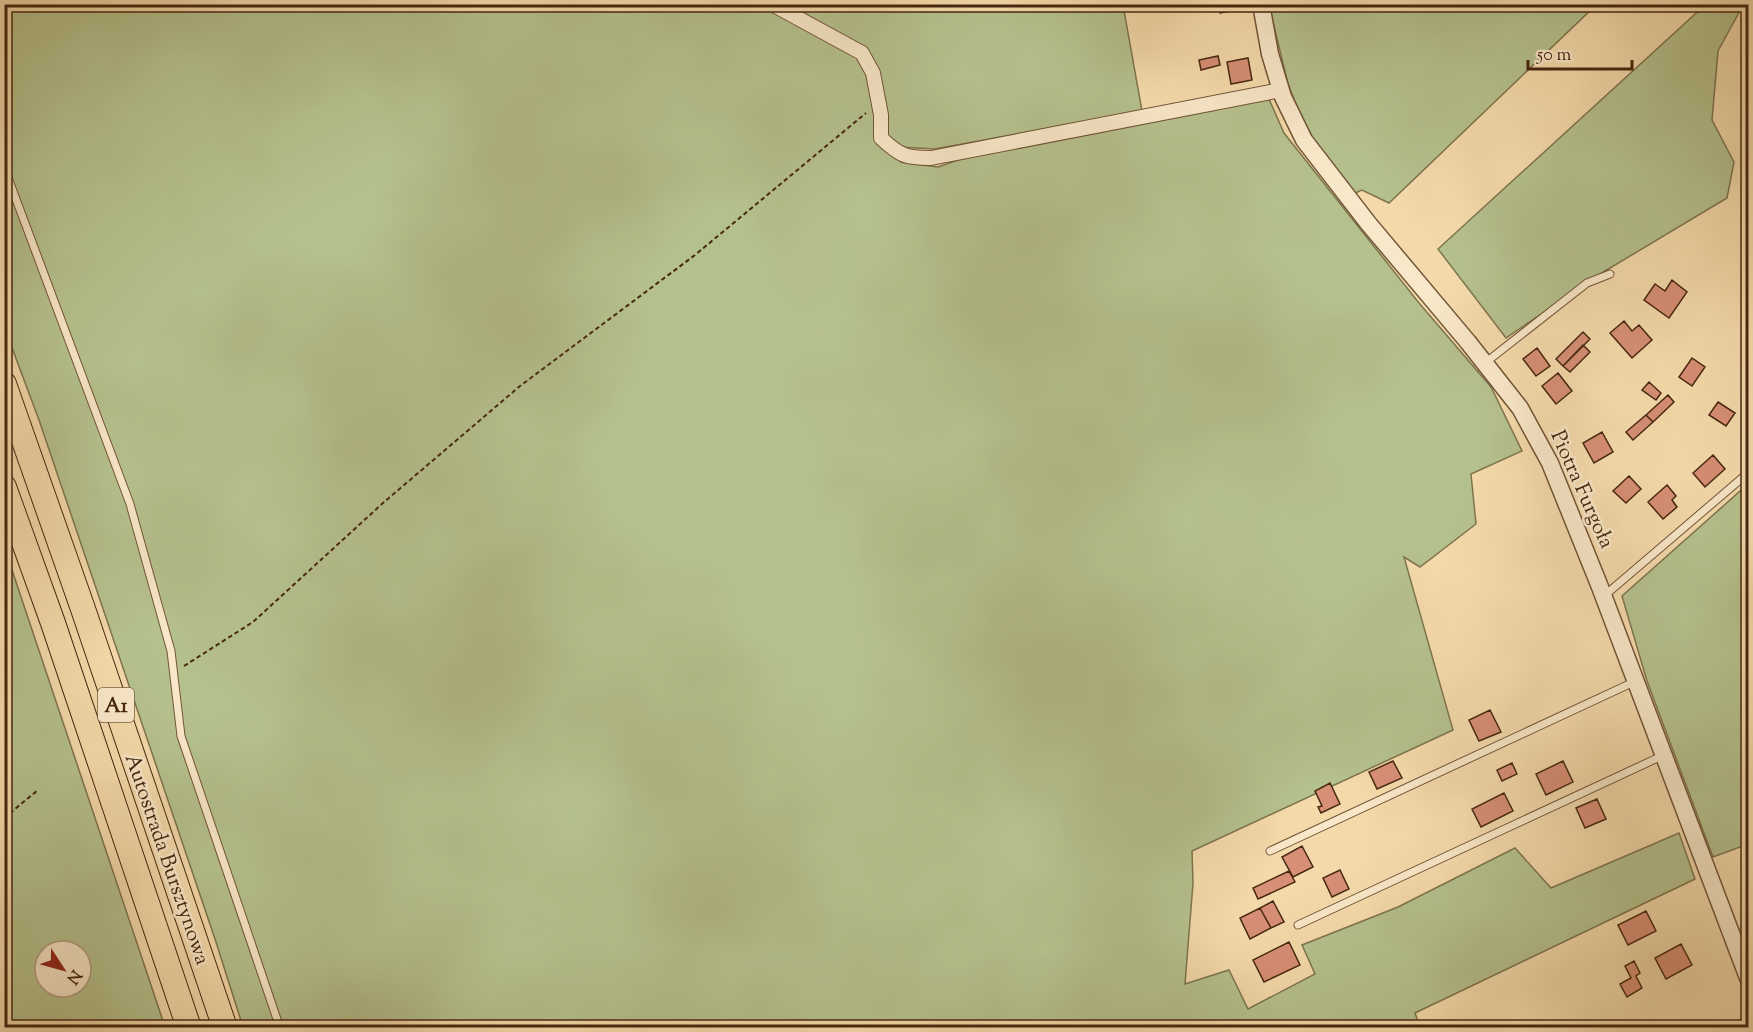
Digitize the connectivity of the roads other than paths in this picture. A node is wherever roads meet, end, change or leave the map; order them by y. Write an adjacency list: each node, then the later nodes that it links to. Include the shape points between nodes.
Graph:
1 (772, 4): 3 (street, via 862,53 873,73 881,138 909,158 931,158)
2 (1261, 4): 3 (street, Piotra Furgoła)
3 (1281, 90): 6 (street, Piotra Furgoła, via 1304,140 1368,224)
4 (4, 167): 18 (lane, via 130,504 171,651 181,736)
5 (1610, 274): 6 (lane, via 1587,283)
6 (1485, 363): 10 (street, Piotra Furgoła, via 1520,408 1551,463)
7 (4, 384): 17 (highway, Autostrada Bursztynowa / A1)
8 (1749, 473): 10 (lane)
9 (4, 487): 16 (highway, Autostrada Bursztynowa / A1)
10 (1604, 596): 11 (street, Piotra Furgoła)
11 (1636, 681): 12 (street, Piotra Furgoła); 13 (lane)
12 (1664, 755): 14 (lane); 15 (street, Piotra Furgoła)
13 (1270, 851)
14 (1298, 926)
15 (1749, 978)
16 (189, 1028)
17 (225, 1028)
18 (280, 1028)

